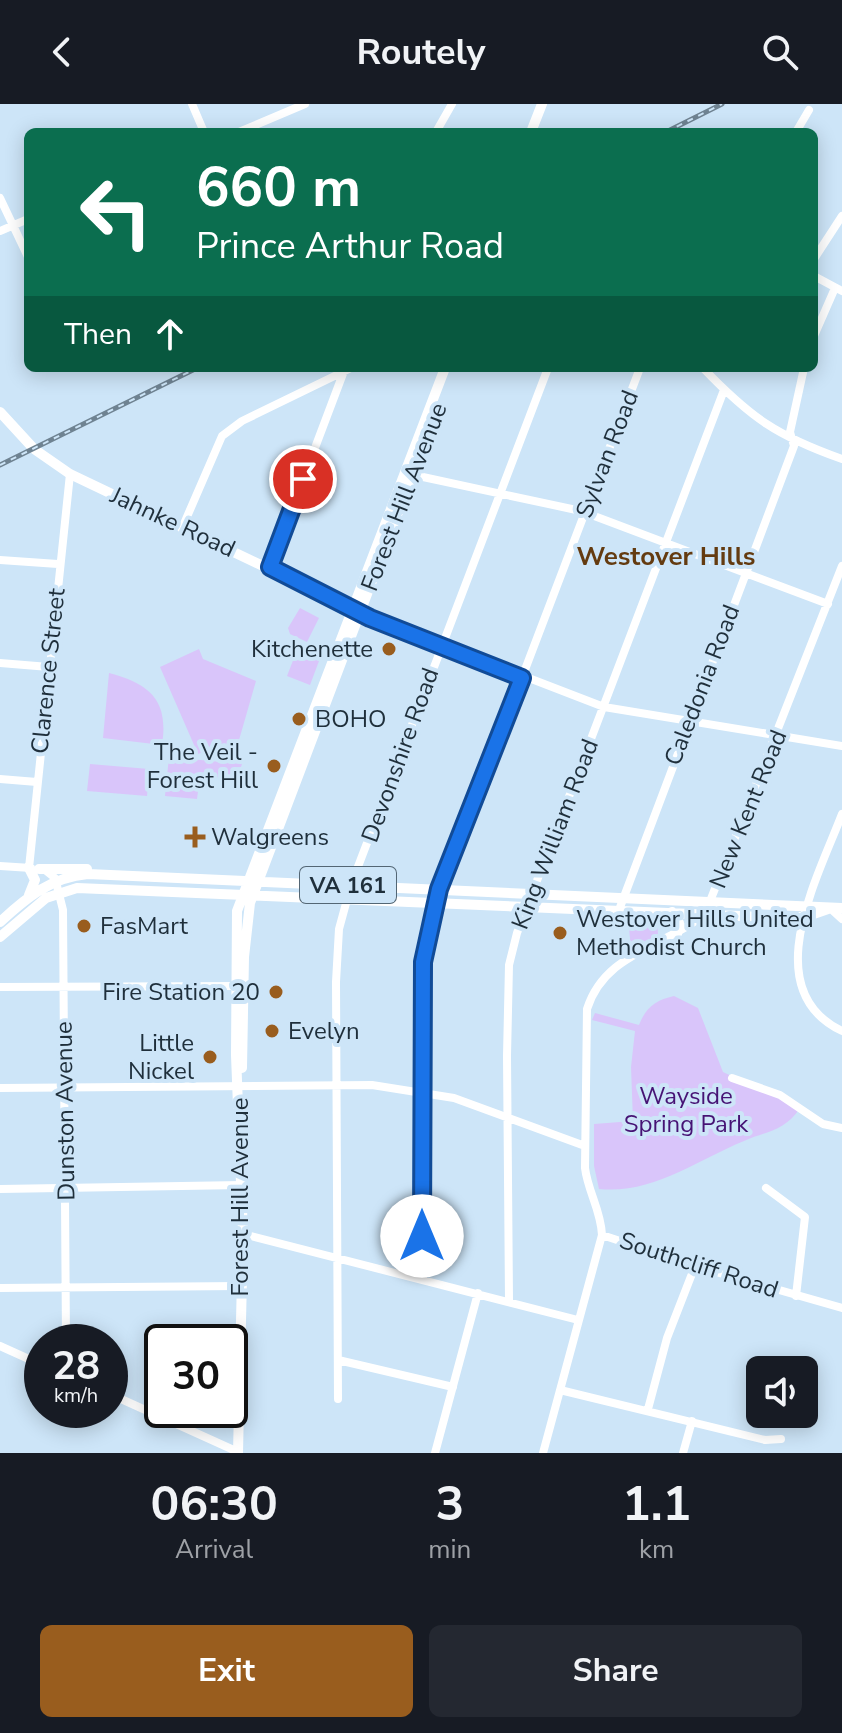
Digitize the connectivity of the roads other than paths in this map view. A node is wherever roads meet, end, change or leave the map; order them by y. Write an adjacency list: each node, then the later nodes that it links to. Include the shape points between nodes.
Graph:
1 (192, 104): 6 (street)
2 (305, 104): 7 (street)
3 (452, 104): 8 (street)
4 (542, 104): 9 (main road)
5 (809, 110): 10 (street)
6 (202, 128)
7 (258, 128)
8 (438, 128)
9 (533, 128)
10 (798, 128)
11 (0, 198): 14 (street)
12 (842, 216): 17 (street)
13 (24, 221): 14 (street)
14 (12, 226): 15 (street); 16 (street)
15 (0, 231)
16 (24, 249)
17 (818, 253)
18 (818, 278): 19 (street)
19 (838, 290): 20 (street)
20 (818, 328)
21 (344, 372): 37 (street, via 222,436)
22 (347, 372): 42 (street)
23 (444, 372): 34 (main road, Forest Hill Avenue)
24 (450, 372): 34 (main road, Forest Hill Avenue)
25 (546, 372): 35 (street, Devonshire Road)
26 (638, 372): 36 (street, Sylvan Road)
27 (707, 372): 29 (street)
28 (803, 372): 31 (street, Caledonia Road)
29 (724, 390): 31 (street, via 758,422); 38 (street, King William Road)
30 (0, 412): 33 (main road, Jahnke Road, via 34,449)
31 (792, 440): 32 (street); 43 (street, Caledonia Road)
32 (842, 459)
33 (70, 474): 37 (main road, Jahnke Road); 40 (street, Clarence Street)
34 (408, 474): 35 (street); 45 (main road, Forest Hill Avenue)
35 (500, 492): 36 (street); 46 (street, Devonshire Road)
36 (585, 512): 38 (street); 49 (street, Sylvan Road)
37 (183, 526): 42 (main road, Jahnke Road)
38 (666, 542): 43 (street); 50 (street, King William Road)
39 (0, 560): 40 (street)
40 (58, 564): 48 (street, Clarence Street)
41 (842, 566): 44 (street, New Kent Road)
42 (270, 567): 45 (main road, Jahnke Road)
43 (746, 573): 44 (street); 51 (street, Caledonia Road)
44 (828, 604): 52 (street, New Kent Road)
45 (355, 610): 46 (street); 60 (main road, Forest Hill Avenue)
46 (440, 646): 49 (street); 61 (street, Devonshire Road)
47 (0, 663): 48 (street)
48 (49, 667): 55 (street, Clarence Street)
49 (522, 678): 50 (street); 63 (street, Sylvan Road)
50 (604, 707): 51 (street); 64 (street, King William Road)
51 (688, 723): 52 (street); 66 (street, Caledonia Road)
52 (778, 736): 53 (street); 69 (street, New Kent Road)
53 (842, 746)
54 (0, 779): 55 (street)
55 (37, 782): 58 (street, Clarence Street)
56 (842, 814): 71 (street)
57 (0, 866): 58 (street)
58 (34, 868): 59 (main road); 62 (street, via 51,873); 67 (main road)
59 (108, 875): 60 (main road, VA 161); 62 (main road, VA 161, via 80,875)
60 (251, 882): 61 (main road, VA 161); 65 (main road, Forest Hill Avenue)
61 (351, 885): 63 (main road, VA 161); 68 (street, Devonshire Road)
62 (58, 886): 65 (main road, VA 161); 67 (main road, VA 161); 82 (main road, VA 161); 85 (street, Dunston Avenue)
63 (439, 889): 64 (main road, VA 161); 70 (street, Sylvan Road)
64 (530, 892): 66 (main road, VA 161); 72 (street, King William Road)
65 (247, 894): 68 (main road, VA 161); 83 (main road, Forest Hill Avenue, via 236,919)
66 (621, 896): 69 (main road, VA 161); 75 (street, Caledonia Road)
67 (28, 897): 80 (main road, VA 161)
68 (347, 899): 70 (main road, VA 161); 88 (street, Devonshire Road, via 338,943)
69 (713, 900): 71 (main road, VA 161); 77 (street, New Kent Road)
70 (436, 903): 72 (main road, VA 161); 92 (street, Sylvan Road, via 423,962)
71 (808, 904): 73 (main road, VA 161); 78 (street)
72 (525, 907): 75 (main road, VA 161); 93 (street, King William Road, via 509,965)
73 (830, 908): 74 (main road, VA 161); 78 (main road, VA 161); 79 (street)
74 (842, 908)
75 (619, 910): 76 (main road, VA 161)
76 (672, 912): 77 (main road, VA 161); 81 (main road, via 679,923)
77 (705, 914): 78 (main road, VA 161); 81 (street, New Kent Road)
78 (805, 917): 86 (street, via 799,953 803,998)
79 (842, 919)
80 (0, 922)
81 (677, 934): 95 (street, New Kent Road, via 620,962 594,987 587,1009)
82 (0, 937)
83 (239, 986): 85 (street); 89 (main road, Forest Hill Avenue)
84 (0, 987): 85 (street)
85 (63, 987): 90 (street, Dunston Avenue)
86 (842, 1031)
87 (732, 1078): 94 (street, via 780,1095 818,1122)
88 (334, 1085): 89 (street); 92 (street); 102 (street, Devonshire Road)
89 (240, 1086): 90 (street); 96 (main road, Forest Hill Avenue)
90 (64, 1087): 91 (street); 99 (street, Dunston Avenue)
91 (0, 1088)
92 (422, 1091): 93 (street); 104 (street, Sylvan Road)
93 (508, 1119): 95 (street); 110 (street, King William Road)
94 (842, 1128)
95 (585, 1146): 101 (street, New Kent Road, via 587,1185 599,1208)
96 (242, 1185): 99 (street); 100 (main road, Forest Hill Avenue)
97 (766, 1188): 109 (street, Southcliff Road, via 805,1217)
98 (0, 1189): 99 (street)
99 (66, 1189): 106 (street, Dunston Avenue)
100 (243, 1234): 102 (street); 105 (main road, Forest Hill Avenue)
101 (602, 1235): 103 (street, Southcliff Road); 112 (street)
102 (338, 1259): 104 (street); 116 (street, Devonshire Road)
103 (695, 1266): 109 (street, Southcliff Road); 121 (street, via 667,1338)
104 (423, 1280): 108 (street)
105 (241, 1286): 106 (street); 124 (main road, Forest Hill Avenue)
106 (66, 1287): 107 (street); 113 (street, Dunston Avenue)
107 (0, 1288)
108 (478, 1293): 110 (street); 117 (street)
109 (796, 1296): 111 (street, Southcliff Road)
110 (509, 1300): 112 (street)
111 (842, 1308)
112 (578, 1320): 118 (street)
113 (66, 1324)
114 (0, 1346): 115 (street)
115 (24, 1357)
116 (338, 1360): 117 (street); 119 (street, Devonshire Road)
117 (453, 1387): 125 (street)
118 (560, 1390): 121 (street); 126 (street)
119 (338, 1399)
120 (128, 1402): 124 (street)
121 (648, 1409): 122 (street)
122 (692, 1421): 123 (street, via 765,1440); 127 (street)
123 (781, 1439)
124 (238, 1452)
125 (435, 1453)
126 (543, 1453)
127 (683, 1453)

